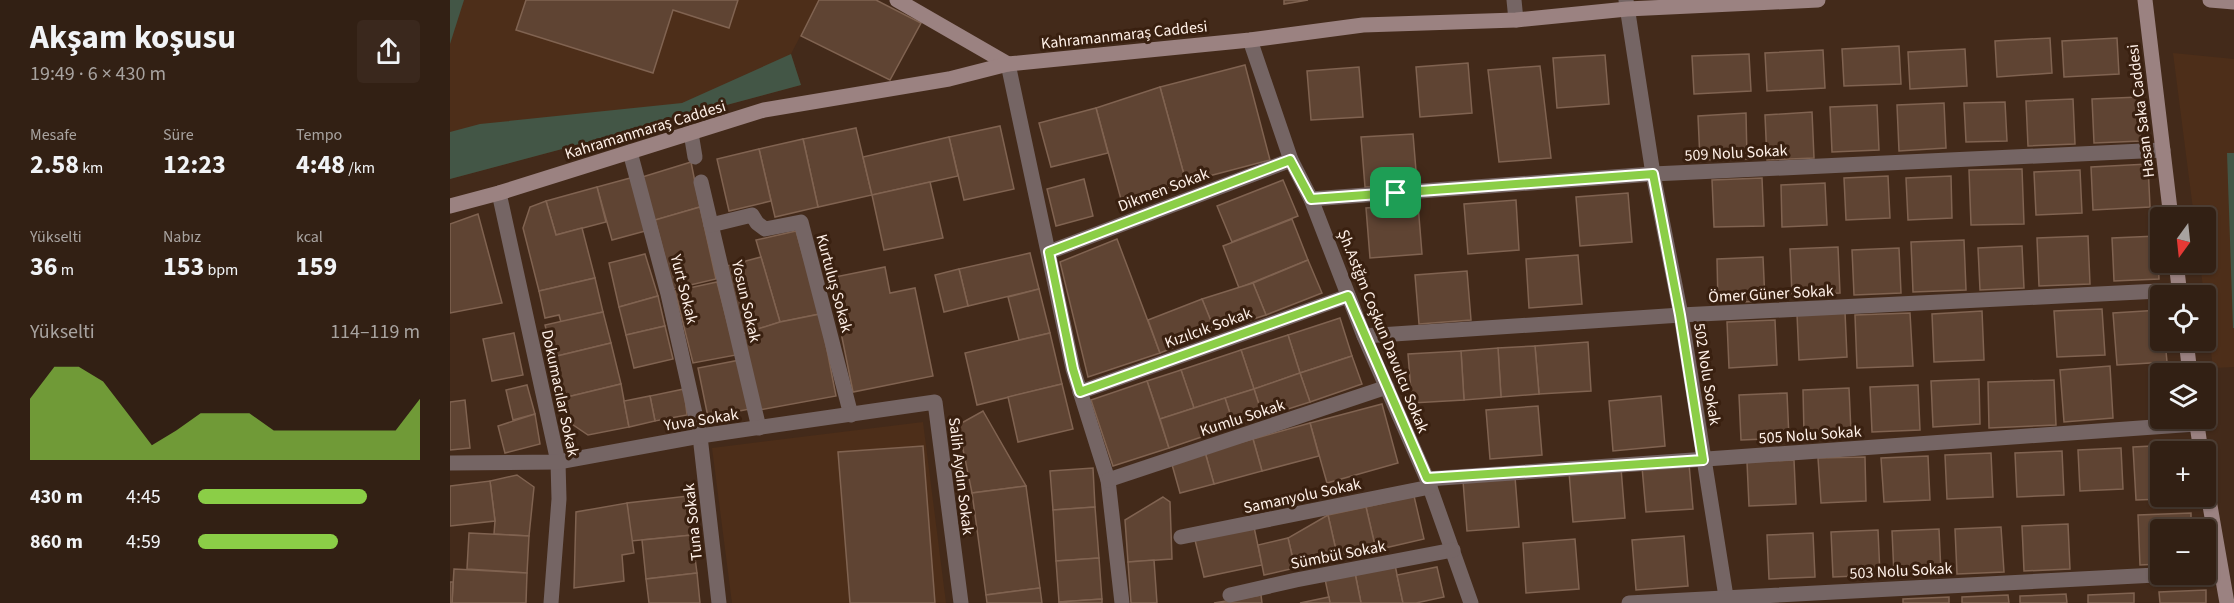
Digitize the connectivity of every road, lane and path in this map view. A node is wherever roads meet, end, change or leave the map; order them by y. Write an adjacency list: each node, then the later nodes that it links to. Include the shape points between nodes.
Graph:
1 (897, 0): 10 (street)
2 (1514, 0): 8 (street)
3 (1818, 0): 7 (street, Kahramanmaraş Caddesi)
4 (2145, 0): 12 (street, Hasan Saka Caddesi)
5 (2210, 0): 6 (street)
6 (2234, 2)
7 (1626, 5): 8 (street, Kahramanmaraş Caddesi); 16 (street, 502 Nolu Sokak)
8 (1516, 20): 9 (street, Kahramanmaraş Caddesi, via 1363,25)
9 (1250, 40): 10 (street, Kahramanmaraş Caddesi); 15 (street, Şh.Astğm Coşkun Davulcu Sokak)
10 (1008, 64): 11 (street, Kahramanmaraş Caddesi, via 765,110); 23 (street)
11 (691, 134): 13 (street, Kahramanmaraş Caddesi); 14 (street)
12 (2163, 150): 16 (street, 509 Nolu Sokak); 21 (street, Hasan Saka Caddesi)
13 (630, 152): 18 (street, Kahramanmaraş Caddesi); 33 (street, Yurt Sokak)
14 (695, 157)
15 (1290, 160): 19 (street, Şh.Astğm Coşkun Davulcu Sokak); 23 (street, Dikmen Sokak)
16 (1653, 174): 19 (street, 509 Nolu Sokak); 26 (street, 502 Nolu Sokak)
17 (701, 182): 22 (street, Yosun Sokak)
18 (500, 193): 20 (street, Kahramanmaraş Caddesi); 35 (street, Dokumacılar Sokak)
19 (1311, 199): 25 (street, Şh.Astğm Coşkun Davulcu Sokak)
20 (450, 206)
21 (2170, 207)
22 (711, 225): 30 (street, Kurtuluş Sokak, via 752,215 765,229 801,222); 32 (street, Yosun Sokak)
23 (1049, 252): 29 (street)
24 (2150, 294): 26 (street, Ömer Güner Sokak)
25 (1348, 296): 27 (street, Şh.Astğm Coşkun Davulcu Sokak); 29 (street, Kızılcık Sokak)
26 (1680, 315): 27 (street, Ömer Güner Sokak); 34 (street, 502 Nolu Sokak)
27 (1365, 336): 28 (street, Şh.Astğm Coşkun Davulcu Sokak)
28 (1387, 387): 37 (street, Kumlu Sokak); 38 (street, Şh.Astğm Coşkun Davulcu Sokak)
29 (1080, 392): 37 (street)
30 (851, 415): 32 (street, Yuva Sokak); 50 (street, Salih Aydın Sokak, via 935,402)
31 (2150, 425): 34 (street, 505 Nolu Sokak)
32 (759, 428): 33 (street, Yuva Sokak)
33 (700, 436): 35 (street, Yuva Sokak); 49 (street, Tuna Sokak)
34 (1703, 460): 38 (street, 505 Nolu Sokak); 46 (street, 502 Nolu Sokak)
35 (558, 462): 36 (street, Yuva Sokak); 48 (street, Dokumacılar Sokak)
36 (450, 464)
37 (1108, 480): 51 (street)
38 (1428, 483): 40 (street, Samanyolu Sokak); 41 (street, Şh.Astğm Coşkun Davulcu Sokak)
39 (2210, 507): 43 (street)
40 (1181, 537)
41 (1453, 550): 45 (street, Sümbül Sokak); 47 (street, Şh.Astğm Coşkun Davulcu Sokak)
42 (2216, 572): 43 (street)
43 (2221, 572): 53 (street)
44 (2150, 575): 46 (street, 503 Nolu Sokak)
45 (1230, 595)
46 (1726, 600): 52 (street, 503 Nolu Sokak)
47 (1466, 602)
48 (551, 603)
49 (719, 603)
50 (961, 603)
51 (1122, 603)
52 (1629, 603)
53 (2226, 603)

